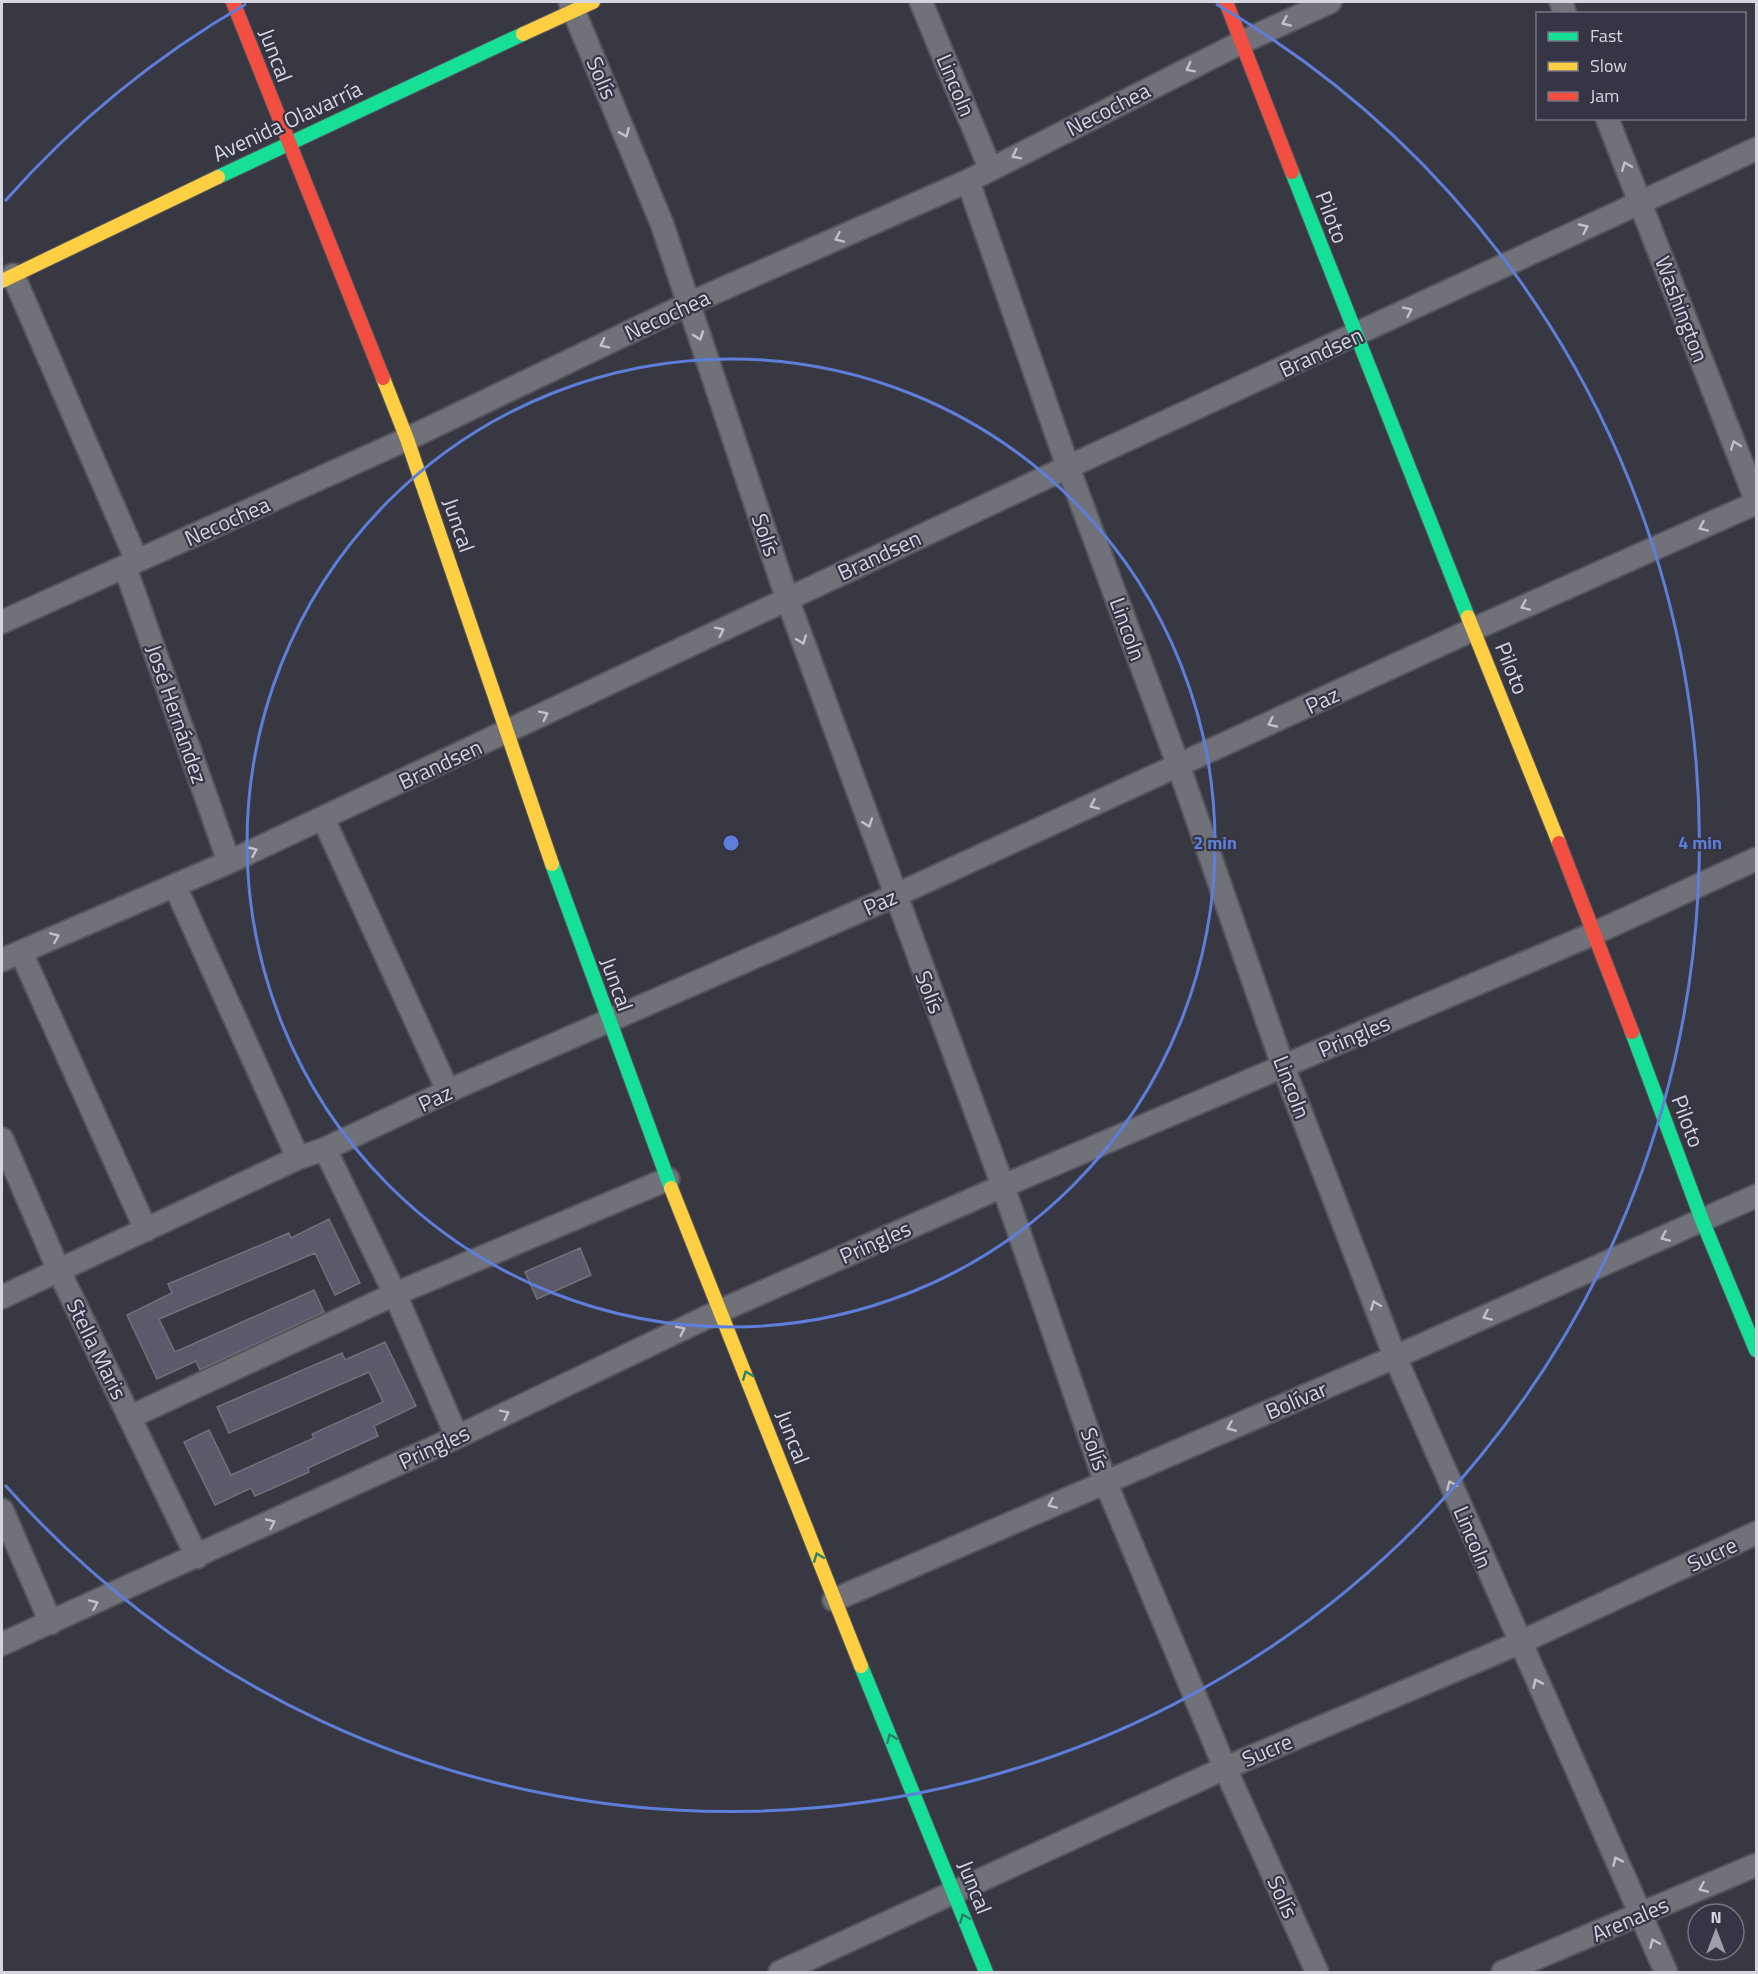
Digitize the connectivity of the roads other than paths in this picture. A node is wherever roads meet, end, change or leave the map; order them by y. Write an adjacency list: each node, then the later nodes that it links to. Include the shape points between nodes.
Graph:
1 (233, 2): 8 (street, Juncal)
2 (921, 2): 10 (street, Lincoln)
3 (1226, 2): 6 (street, Piloto)
4 (1330, 2): 6 (street, Necochea, one-way to 6)
5 (579, 4): 8 (street, Avenida Olavarría); 14 (street, Solís, one-way to 14)
6 (1242, 42): 10 (street, Necochea, one-way to 10); 15 (street, Piloto)
7 (1608, 120): 12 (street, Washington, one-way to 7)
8 (288, 143): 13 (street, Avenida Olavarría); 16 (street, Juncal)
9 (1756, 149): 12 (street, Brandsen)
10 (990, 168): 11 (street, Necochea)
11 (968, 181): 14 (street, Necochea, one-way to 14); 17 (street, Lincoln)
12 (1640, 201): 15 (street, Brandsen, one-way to 12); 18 (street, Washington, one-way to 12)
13 (7, 278): 19 (street, José Hernández)
14 (688, 304): 16 (street, Necochea, one-way to 16); 20 (street, Solís, one-way to 20)
15 (1355, 336): 17 (street, Brandsen); 22 (street, Piloto)
16 (407, 439): 19 (street, Necochea); 23 (street, Juncal)
17 (1068, 467): 20 (street, Brandsen); 24 (street, Lincoln)
18 (1756, 502): 22 (street, Paz, one-way to 22)
19 (131, 564): 21 (street, Necochea); 27 (street, José Hernández)
20 (787, 598): 23 (street, Brandsen, one-way to 20); 29 (street, Solís, one-way to 29)
21 (2, 622)
22 (1474, 629): 24 (street, Paz, one-way to 24); 30 (street, Piloto)
23 (506, 734): 25 (street, Brandsen); 32 (street, Juncal)
24 (1179, 766): 29 (street, Paz, one-way to 29); 33 (street, Lincoln)
25 (323, 818): 27 (street, Brandsen, one-way to 25); 34 (street)
26 (1756, 859): 30 (street, Pringles)
27 (229, 862): 28 (street, Brandsen)
28 (175, 886): 31 (street, Brandsen, one-way to 28); 37 (street)
29 (894, 896): 32 (street, Paz); 39 (street, Solís)
30 (1595, 933): 33 (street, Pringles); 41 (street, Piloto)
31 (11, 956): 42 (street)
32 (608, 1021): 34 (street, Paz); 38 (street, Juncal)
33 (1283, 1066): 39 (street, Pringles); 48 (street, Lincoln, one-way to 33)
34 (448, 1091): 36 (street, Paz)
35 (2, 1139): 43 (street, Stella Maris)
36 (325, 1149): 37 (street, Paz); 44 (street)
37 (298, 1158): 42 (street, Paz)
38 (668, 1179): 44 (street); 46 (street, Juncal)
39 (1003, 1186): 46 (street, Pringles); 51 (street, Solís)
40 (1756, 1196): 41 (street, Bolívar)
41 (1702, 1220): 47 (street, Piloto); 48 (street, Bolívar, one-way to 48)
42 (146, 1230): 43 (street, Paz)
43 (59, 1271): 45 (street, Paz); 49 (street, Stella Maris)
44 (395, 1294): 49 (street); 50 (street)
45 (2, 1297)
46 (722, 1310): 50 (street, Pringles, one-way to 46); 55 (street, Juncal, one-way to 46)
47 (1756, 1350)
48 (1395, 1357): 51 (street, Bolívar, one-way to 51); 57 (street, Lincoln, one-way to 48)
49 (130, 1417): 54 (street, Stella Maris)
50 (457, 1437): 54 (street, Pringles, one-way to 50)
51 (1105, 1480): 55 (street, Bolívar, one-way to 55); 59 (street, Solís)
52 (2, 1510): 56 (street)
53 (1756, 1533): 57 (street, Sucre)
54 (197, 1557): 56 (street, Pringles, one-way to 54)
55 (834, 1600): 61 (street, Juncal, one-way to 55)
56 (51, 1623): 58 (street, Pringles)
57 (1519, 1643): 59 (street, Sucre); 62 (street, Lincoln, one-way to 57)
58 (2, 1644)
59 (1225, 1768): 61 (street, Sucre); 65 (street, Solís)
60 (1756, 1865): 62 (street, Arenales, one-way to 62)
61 (954, 1892): 63 (street, Sucre); 64 (street, Juncal, one-way to 61)
62 (1641, 1914): 66 (street, Arenales); 67 (street, Lincoln, one-way to 62)
63 (780, 1972)
64 (986, 1972)
65 (1317, 1972)
66 (1503, 1972)
67 (1666, 1972)

